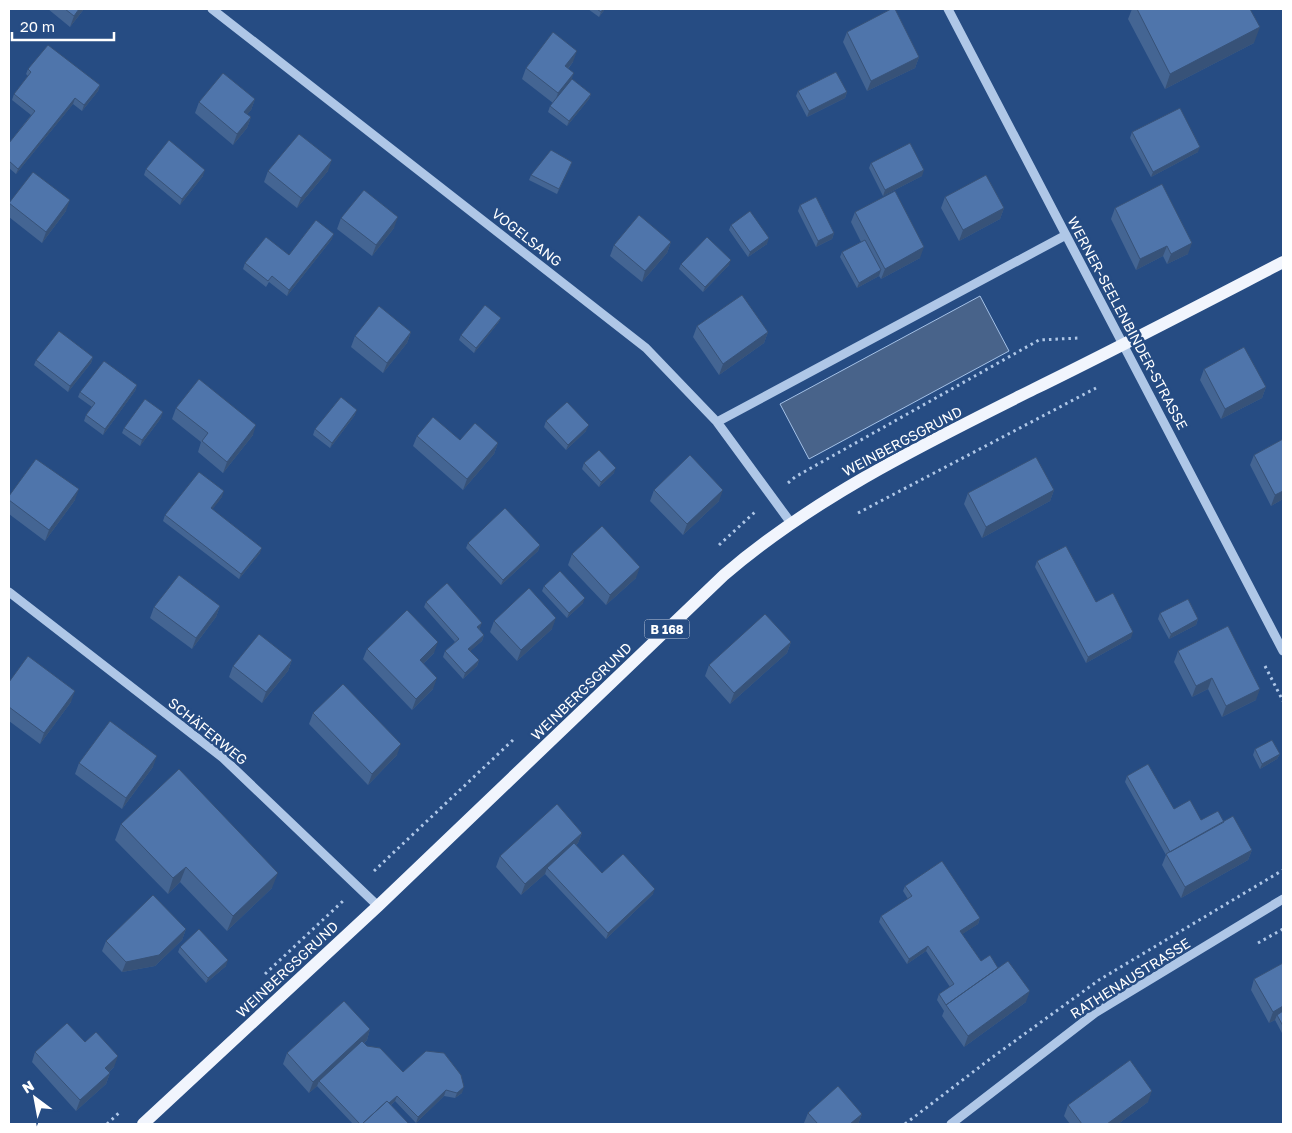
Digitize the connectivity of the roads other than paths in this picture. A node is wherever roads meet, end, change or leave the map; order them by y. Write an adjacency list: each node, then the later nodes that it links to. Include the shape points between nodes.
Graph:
1 (212, 9): 6 (street, VOGELSANG, via 646,348)
2 (948, 9): 3 (street, WERNER-SEELENBINDER-STRASSE)
3 (1066, 235): 5 (street, WERNER-SEELENBINDER-STRASSE); 6 (street)
4 (1283, 262): 5 (main road, WEINBERGSGRUND / B 168)
5 (1123, 345): 7 (main road, WEINBERGSGRUND / B 168, via 954,429 836,493); 9 (street, WERNER-SEELENBINDER-STRASSE)
6 (717, 422): 7 (street, VOGELSANG)
7 (791, 523): 11 (main road, WEINBERGSGRUND / B 168, via 724,575)
8 (9, 592): 11 (street, SCHÄFERWEG, via 223,758)
9 (1283, 651)
10 (1283, 899): 13 (street, RATHENAUSTRASSE, via 1095,1014)
11 (378, 906): 12 (main road, WEINBERGSGRUND / B 168)
12 (143, 1124)
13 (950, 1124)

